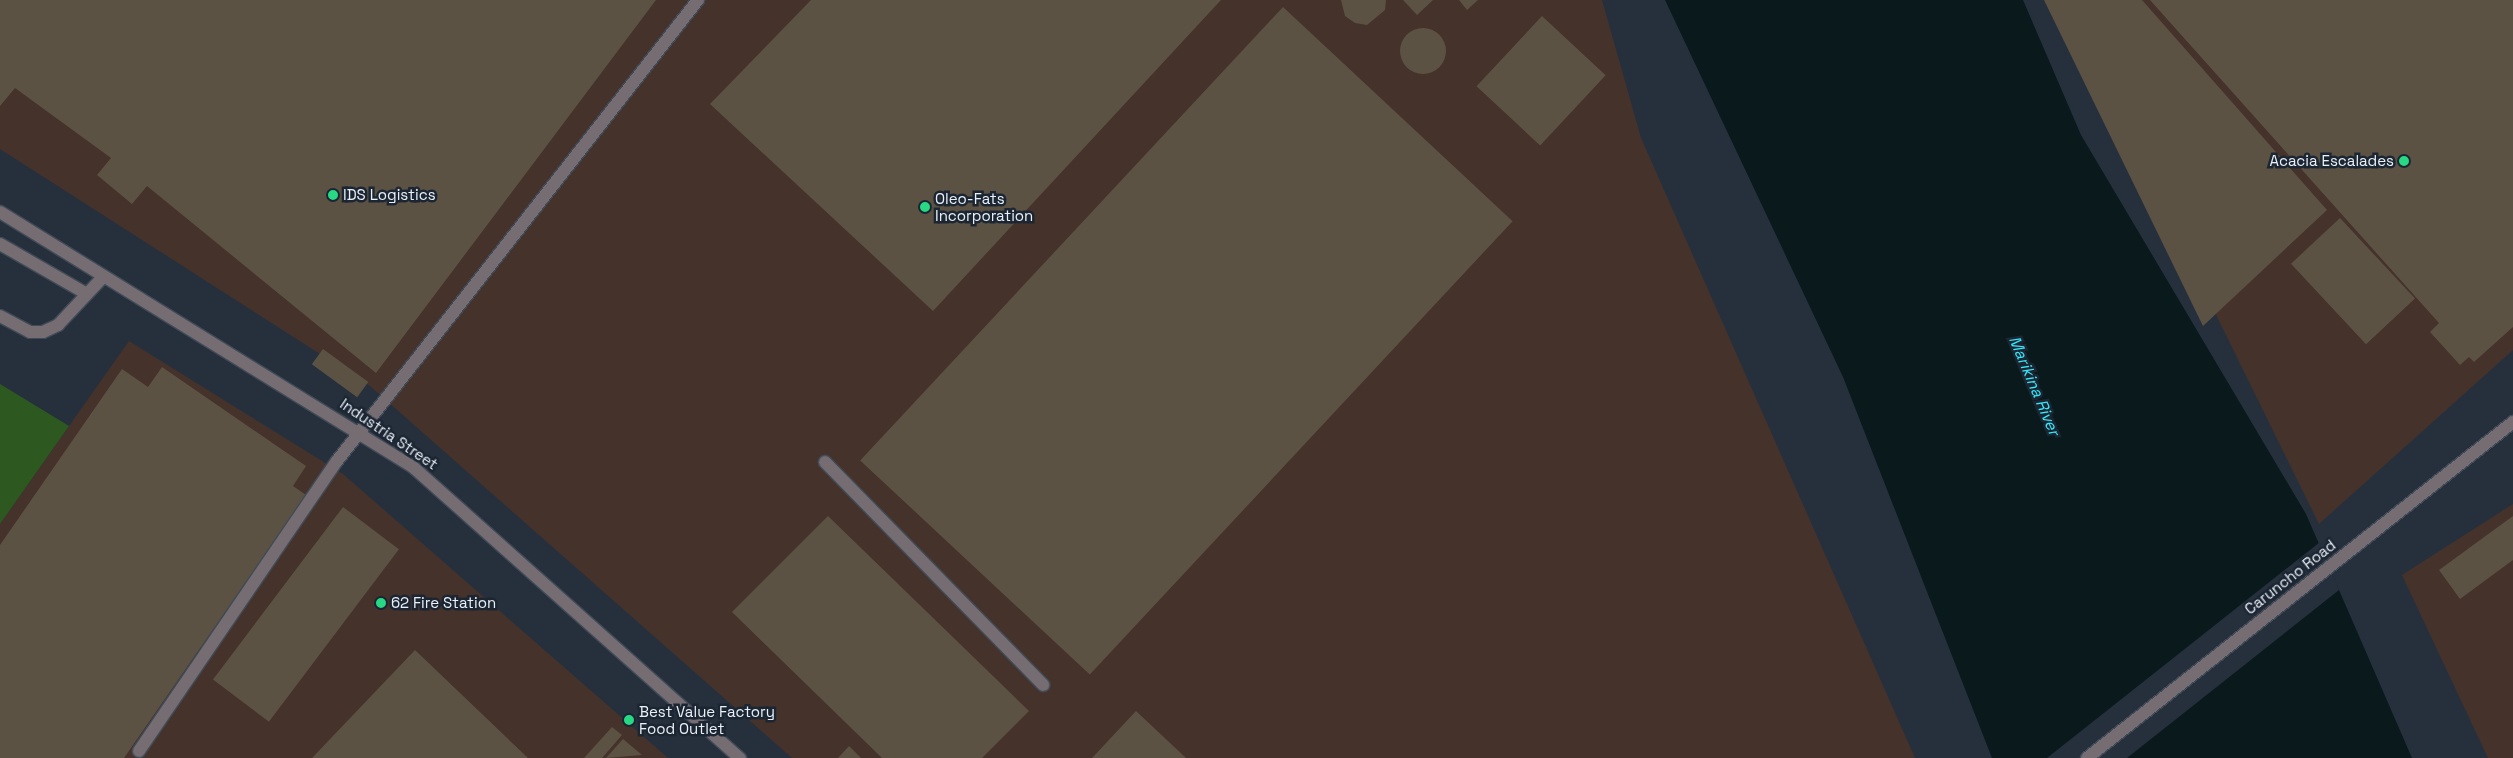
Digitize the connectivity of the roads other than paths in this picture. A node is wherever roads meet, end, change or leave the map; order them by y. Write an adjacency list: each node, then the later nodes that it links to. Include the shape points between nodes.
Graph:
1 (698, 0): 8 (street)
2 (0, 212): 4 (street, Industria Street)
3 (0, 244): 5 (street)
4 (102, 277): 5 (street); 8 (street, Industria Street)
5 (87, 294): 6 (street, via 58,325 43,332 30,332)
6 (0, 316)
7 (2513, 422): 13 (street, Caruncho Road)
8 (360, 431): 11 (street); 12 (street, Industria Street, via 413,467 478,522)
9 (824, 462): 10 (street)
10 (1043, 685)
11 (139, 751)
12 (740, 758)
13 (2087, 758)

